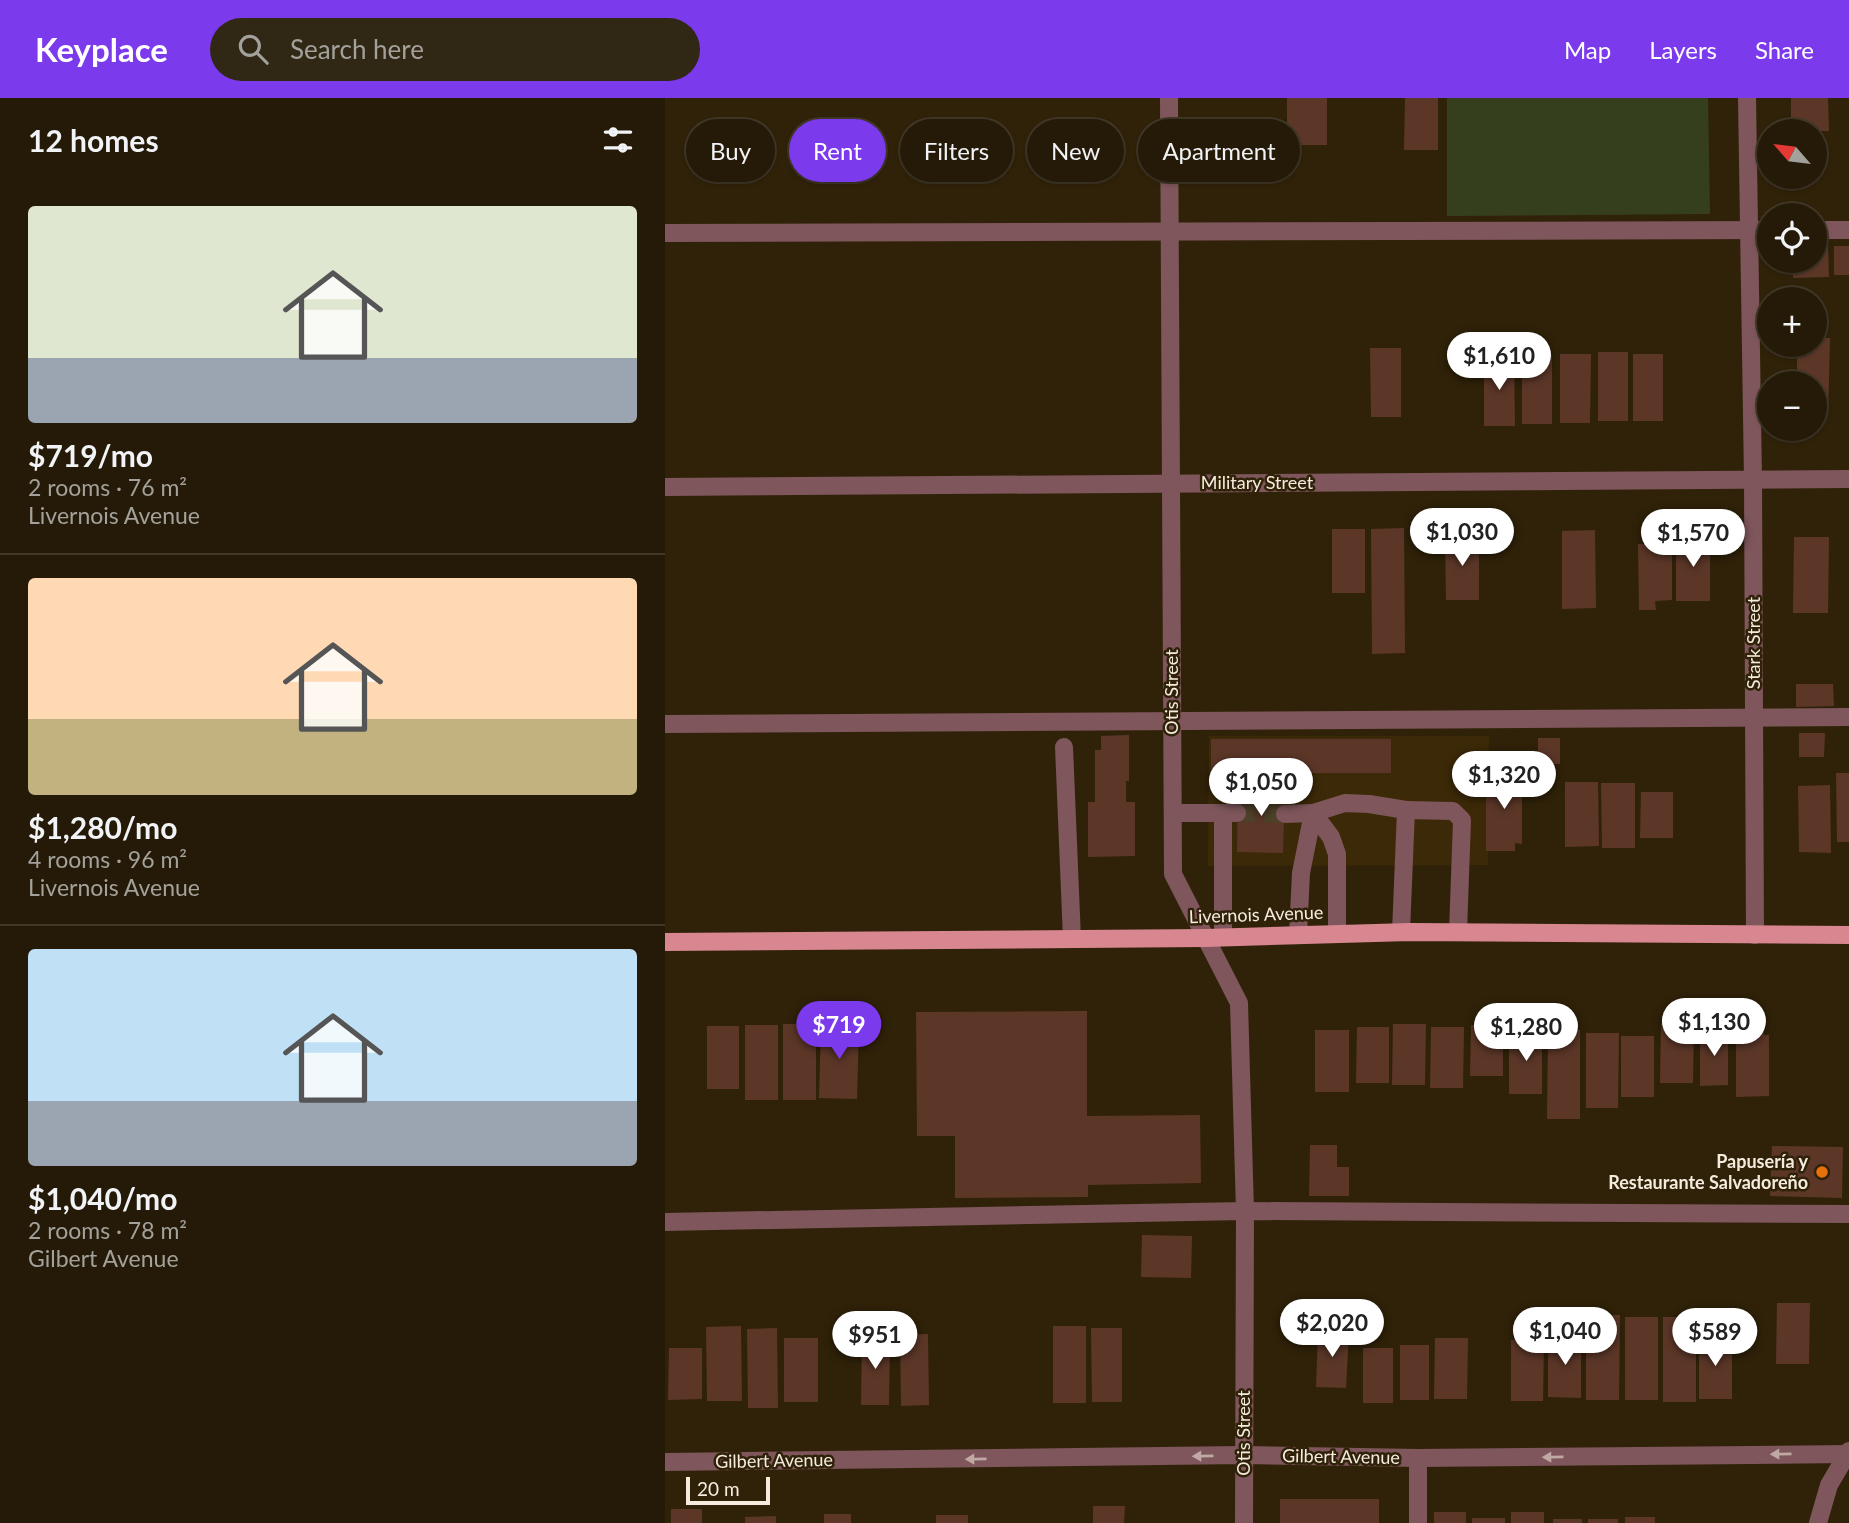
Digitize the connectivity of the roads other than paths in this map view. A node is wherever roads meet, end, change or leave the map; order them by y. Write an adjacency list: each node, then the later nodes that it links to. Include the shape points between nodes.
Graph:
1 (1169, 98): 7 (street, Otis Street)
2 (1747, 98): 3 (street, Stark Street)
3 (1749, 230): 4 (street); 7 (street); 10 (street, Stark Street)
4 (1757, 230)
5 (1827, 230): 6 (street)
6 (1849, 230)
7 (1170, 232): 8 (street); 11 (street, Otis Street)
8 (665, 233)
9 (1849, 479): 10 (street, Military Street)
10 (1753, 480): 11 (street, Military Street); 13 (street, Stark Street)
11 (1171, 483): 12 (street, Military Street); 15 (street, Otis Street)
12 (665, 486)
13 (1754, 717): 14 (street); 15 (street); 26 (street, Stark Street)
14 (1849, 717)
15 (1172, 721): 16 (street); 19 (street, Otis Street)
16 (665, 724)
17 (1063, 747): 29 (street)
18 (1406, 810): 20 (street, via 1345,803); 22 (street); 23 (street, via 1453,811 1462,820)
19 (1173, 813): 28 (street, Otis Street, via 1173,874); 28 (street, via 1230,814)
20 (1313, 813): 21 (street); 24 (street, via 1337,854); 25 (street, via 1301,873)
21 (1285, 814)
22 (1401, 932): 23 (main road, Livernois Avenue); 24 (main road, Livernois Avenue)
23 (1458, 932): 26 (main road, Livernois Avenue)
24 (1337, 934): 25 (main road, Livernois Avenue)
25 (1298, 935): 28 (main road, Livernois Avenue)
26 (1755, 935): 27 (main road, Livernois Avenue)
27 (1849, 935)
28 (1215, 938): 29 (main road, Livernois Avenue); 31 (street, Otis Street, via 1239,1003)
29 (1072, 939): 30 (main road, Livernois Avenue)
30 (665, 942)
31 (1244, 1211): 32 (street); 33 (street); 35 (street, Otis Street)
32 (1849, 1214)
33 (665, 1222)
34 (1848, 1453): 36 (street, Gilbert Avenue, one-way to 36); 40 (street, via 1829,1485)
35 (1243, 1455): 36 (street, Gilbert Avenue); 37 (street, Gilbert Avenue, one-way to 37); 38 (street, Otis Street)
36 (1418, 1458): 39 (street)
37 (665, 1462)
38 (1244, 1523)
39 (1418, 1523)
40 (1818, 1523)

